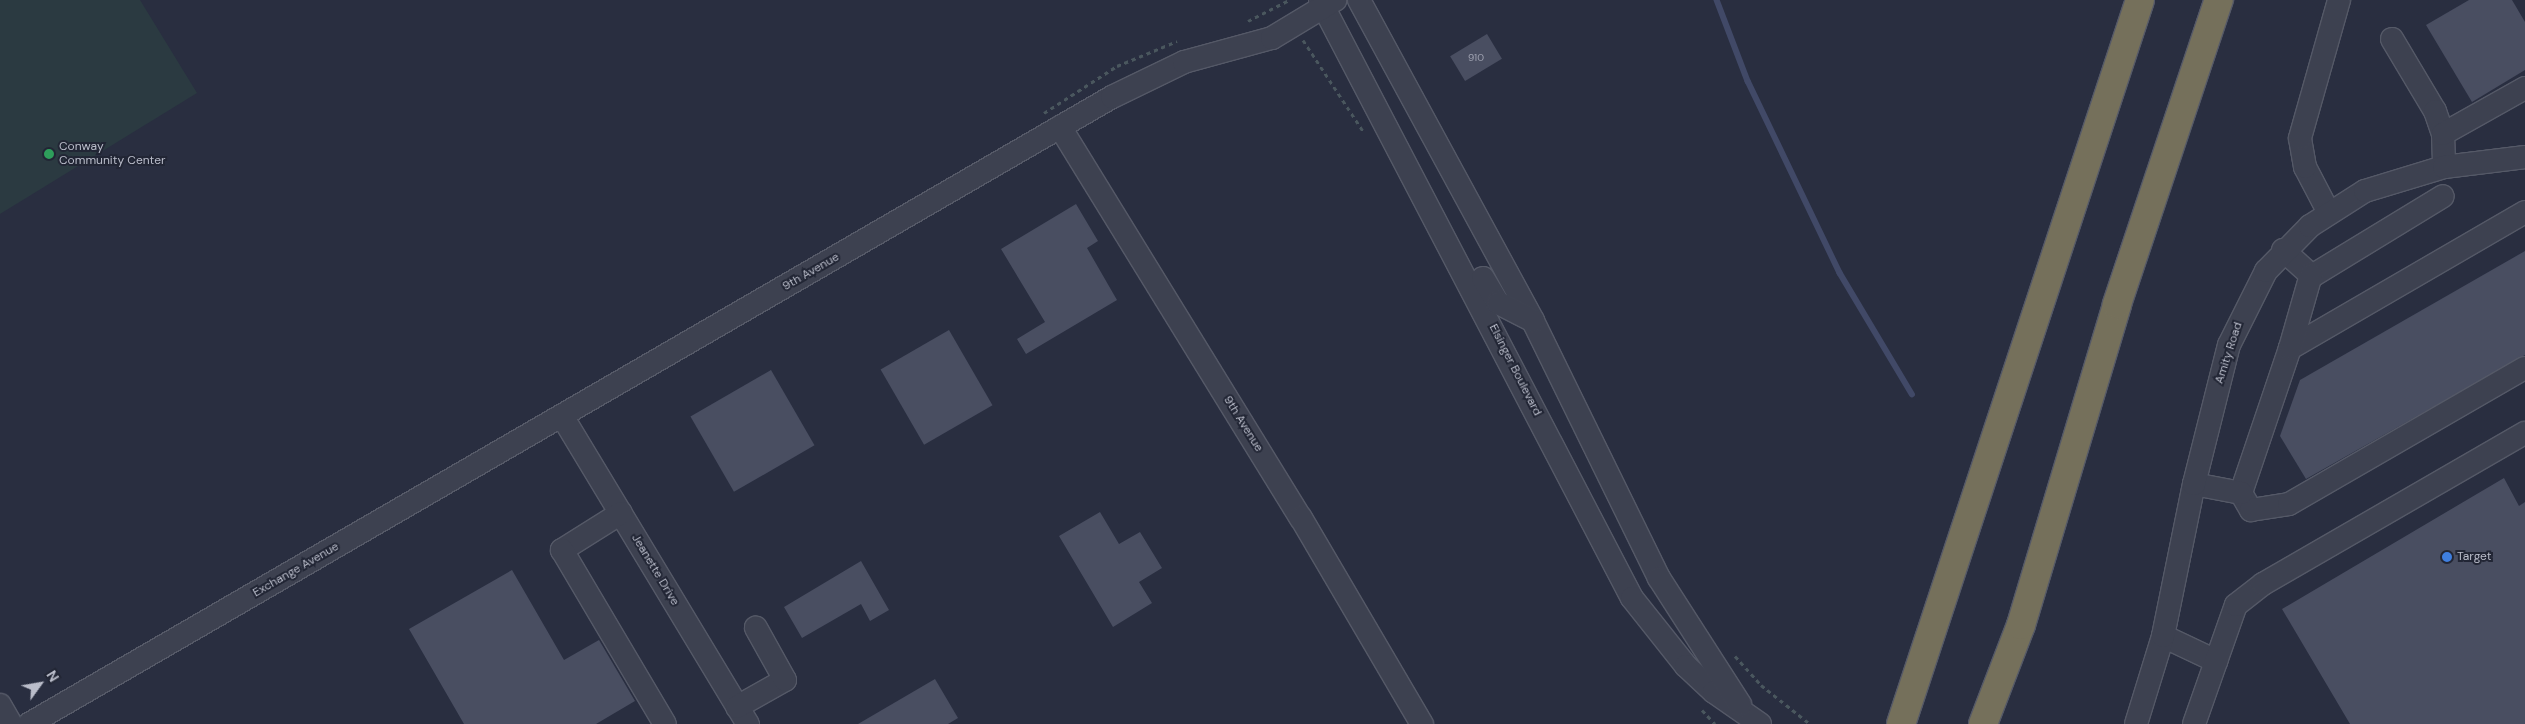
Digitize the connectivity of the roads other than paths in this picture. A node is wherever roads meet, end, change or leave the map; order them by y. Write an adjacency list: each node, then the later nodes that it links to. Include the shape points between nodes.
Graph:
1 (1359, 0): 18 (street, Elsinger Boulevard)
2 (2140, 0): 36 (highway)
3 (2219, 0): 37 (highway, via 2117,304 2021,625)
4 (2339, 0): 15 (street, via 2300,138 2305,166)
5 (1326, 2): 8 (street, 9th Avenue, via 1272,38 1184,62); 12 (street, Elsinger Boulevard)
6 (2392, 39): 9 (street, via 2435,111)
7 (2525, 88): 9 (street)
8 (1060, 127): 21 (street, 9th Avenue); 35 (street, 9th Avenue, via 1301,518)
9 (2443, 134): 11 (street)
10 (2525, 157): 11 (street, Amity Road)
11 (2444, 167): 15 (street, Amity Road, via 2365,191)
12 (1417, 181): 18 (street, via 1446,211 1498,303); 30 (street, Elsinger Boulevard, via 1632,598 1686,666 1714,692)
13 (2443, 196): 17 (street)
14 (2525, 212): 19 (street)
15 (2329, 213): 16 (street, Amity Road)
16 (2283, 250): 17 (street); 23 (street, Amity Road, via 2246,304 2229,345)
17 (2311, 276): 19 (street)
18 (1533, 321): 30 (street, Elsinger Boulevard, via 1658,578)
19 (2290, 348): 24 (street)
20 (2525, 368): 24 (street, via 2290,504 2251,510)
21 (562, 416): 25 (street, Jeanette Drive); 33 (street, Exchange Avenue)
22 (2525, 433): 28 (street, via 2264,584 2236,605)
23 (2194, 484): 24 (street); 27 (street, Amity Road)
24 (2241, 493)
25 (621, 513): 31 (street, Jeanette Drive); 34 (street, via 562,550)
26 (756, 628): 31 (street, via 784,680)
27 (2163, 636): 28 (street); 38 (street, Amity Road)
28 (2216, 661): 39 (street)
29 (0, 705): 32 (street)
30 (1753, 717)
31 (744, 719)
32 (11, 724)
33 (29, 724)
34 (665, 724)
35 (1422, 724)
36 (1901, 724)
37 (1983, 724)
38 (2136, 724)
39 (2194, 724)

